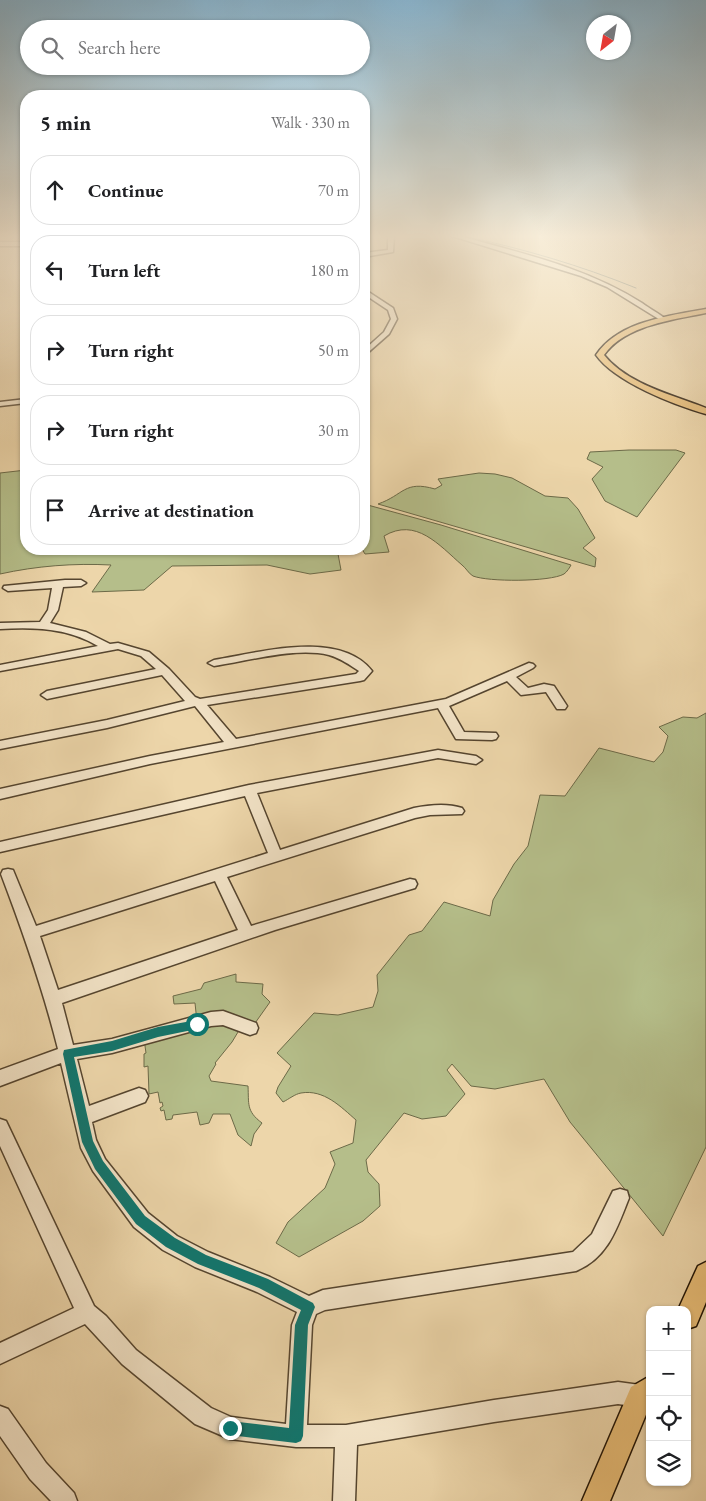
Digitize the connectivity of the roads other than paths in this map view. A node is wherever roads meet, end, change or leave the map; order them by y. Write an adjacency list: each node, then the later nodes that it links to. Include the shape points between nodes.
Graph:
1 (387, 306): 5 (street, via 394,319 387,333)
2 (641, 306): 4 (street)
3 (706, 311): 4 (main road)
4 (664, 320): 8 (main road, via 609,342 601,351 601,358 632,380)
5 (370, 349)
6 (20, 401): 7 (street)
7 (0, 404)
8 (706, 411)
9 (81, 584): 10 (street)
10 (58, 585): 11 (street); 12 (street, via 53,610)
11 (8, 588)
12 (44, 624): 13 (street); 14 (street, via 80,633)
13 (0, 626)
14 (107, 647): 17 (street); 18 (street, via 123,647 145,654)
15 (214, 663): 21 (street, via 315,650 338,654 366,671 360,677)
16 (529, 666): 19 (street)
17 (0, 668)
18 (165, 671): 20 (street); 21 (street)
19 (509, 676): 22 (street); 23 (street, via 525,692 550,689)
20 (47, 696)
21 (197, 702): 25 (street); 26 (street)
22 (441, 704): 24 (street, via 460,736); 25 (street)
23 (562, 706)
24 (492, 736)
25 (232, 743): 29 (street)
26 (0, 745)
27 (476, 760): 28 (street, via 438,754)
28 (249, 790): 31 (street); 32 (street)
29 (0, 794)
30 (457, 811): 32 (street, via 414,813)
31 (0, 847)
32 (276, 856): 33 (street)
33 (218, 873): 36 (street); 37 (street)
34 (8, 874): 36 (street)
35 (410, 884): 37 (street)
36 (31, 933): 38 (street)
37 (247, 933): 38 (street)
38 (53, 999): 40 (street)
39 (250, 1028): 40 (street, via 223,1018 211,1019 112,1046)
40 (68, 1054): 41 (street); 43 (street)
41 (0, 1078)
42 (139, 1096): 43 (street, via 91,1114)
43 (82, 1113): 47 (street, via 88,1142 99,1165 141,1220 170,1243 202,1260 263,1284)
44 (0, 1127): 49 (street)
45 (620, 1198): 47 (street, via 608,1227 595,1246 579,1260 323,1300)
46 (706, 1274): 48 (main road)
47 (309, 1307): 53 (street, via 302,1325)
48 (691, 1308)
49 (87, 1313): 50 (street); 53 (street, via 130,1357 203,1416 230,1428)
50 (0, 1354)
51 (645, 1392): 54 (street, via 494,1411); 57 (main road)
52 (0, 1417): 55 (street, via 38,1471)
53 (296, 1436): 54 (street)
54 (346, 1436): 56 (street)
55 (66, 1501)
56 (344, 1501)
57 (596, 1501)

